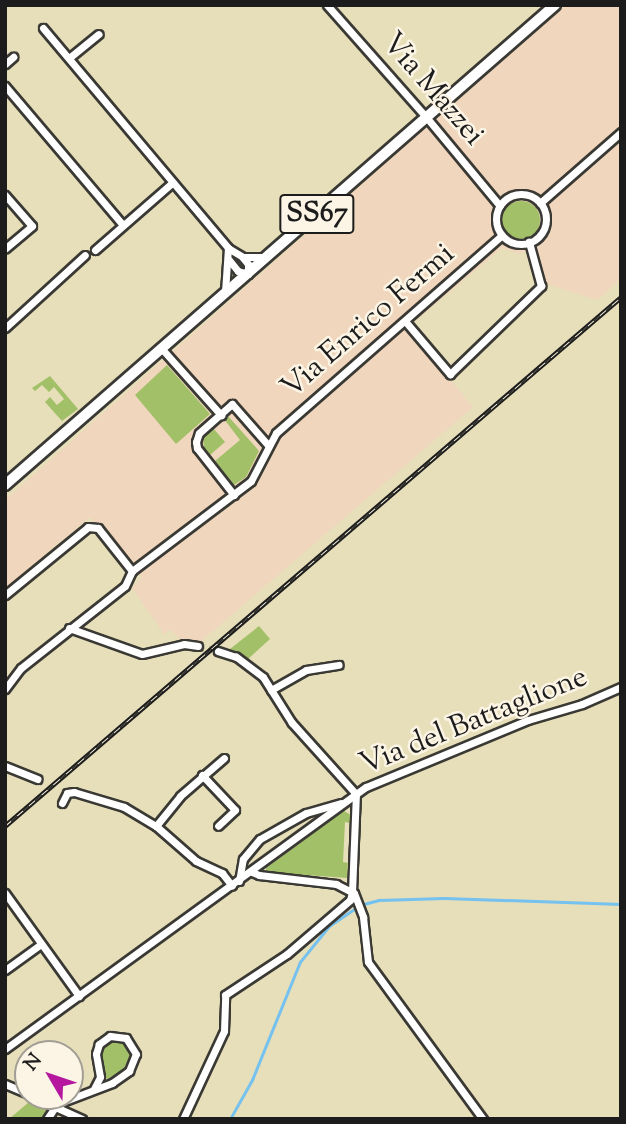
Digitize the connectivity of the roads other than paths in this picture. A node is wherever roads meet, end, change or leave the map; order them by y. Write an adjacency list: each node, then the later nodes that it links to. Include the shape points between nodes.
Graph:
1 (327, 5): 9 (street, Via Mazzei)
2 (555, 5): 9 (main road, SS67)
3 (43, 27): 6 (street)
4 (99, 34): 6 (street)
5 (13, 57): 7 (street)
6 (69, 58): 11 (street)
7 (5, 64)
8 (5, 86): 15 (street)
9 (427, 117): 14 (street, Via Mazzei); 22 (main road, SS67)
10 (621, 132): 13 (street)
11 (173, 182): 15 (street); 18 (street)
12 (5, 195): 19 (street, via 32,226)
13 (540, 203): 14 (street, via 521,194); 17 (street, via 545,226)
14 (500, 206): 16 (street, via 496,221)
15 (123, 225): 20 (street)
16 (502, 235): 17 (street, via 514,243); 27 (street, Via Enrico Fermi)
17 (530, 243): 27 (street, via 541,286 450,374)
18 (228, 248): 23 (street); 24 (street)
19 (5, 249)
20 (95, 250)
21 (85, 255): 28 (street)
22 (269, 256): 23 (street); 25 (main road, SS67)
23 (243, 257): 25 (street)
24 (229, 260): 25 (street, via 238,271); 26 (street)
25 (248, 274): 26 (main road, SS67)
26 (224, 295): 29 (main road, SS67)
27 (405, 321): 31 (street, Via Enrico Fermi)
28 (5, 328)
29 (162, 349): 30 (street); 32 (main road, SS67)
30 (221, 415): 31 (street, via 232,404); 33 (street, via 195,442)
31 (268, 445): 33 (street, Via Enrico Fermi, via 251,481)
32 (5, 485)
33 (234, 495): 34 (street, Via Enrico Fermi)
34 (132, 571): 35 (street, via 98,528 88,527); 36 (street, Via Enrico Fermi, via 125,586)
35 (5, 595)
36 (69, 628): 37 (street, via 142,654 184,644); 41 (street, Via Enrico Fermi, via 21,668)
37 (198, 646)
38 (218, 651): 42 (street, via 253,668)
39 (339, 665): 42 (street, via 306,670)
40 (621, 687): 47 (street, Via del Battaglione, via 418,764)
41 (5, 689)
42 (271, 690): 47 (street, via 292,723)
43 (224, 758): 45 (street)
44 (5, 766): 46 (street)
45 (202, 775): 50 (street); 51 (street, via 235,810)
46 (38, 779)
47 (356, 794): 48 (street, Via del Battaglione); 54 (street)
48 (346, 802): 52 (street, Via del Battaglione); 53 (street, Via del Battaglione, via 306,813 260,839 243,859)
49 (62, 803): 50 (street, via 67,793 74,792 116,804)
50 (156, 826): 53 (street, via 196,861)
51 (218, 826)
52 (252, 872): 53 (street, Via del Battaglione); 54 (street, via 336,884)
53 (235, 884): 58 (street, Via del Battaglione)
54 (352, 892): 64 (street, via 350,900 287,954 225,995 224,1031); 65 (street, via 362,912 368,962)
55 (5, 893): 56 (street)
56 (41, 944): 57 (street); 58 (street)
57 (5, 970)
58 (79, 996): 59 (street, Via del Battaglione)
59 (5, 1049)
60 (94, 1089): 60 (street, via 118,1079 133,1066 135,1049 126,1038 110,1036 99,1044 100,1077); 61 (street)
61 (84, 1093)
62 (62, 1110): 63 (street)
63 (82, 1119)
64 (183, 1119)
65 (483, 1119)

